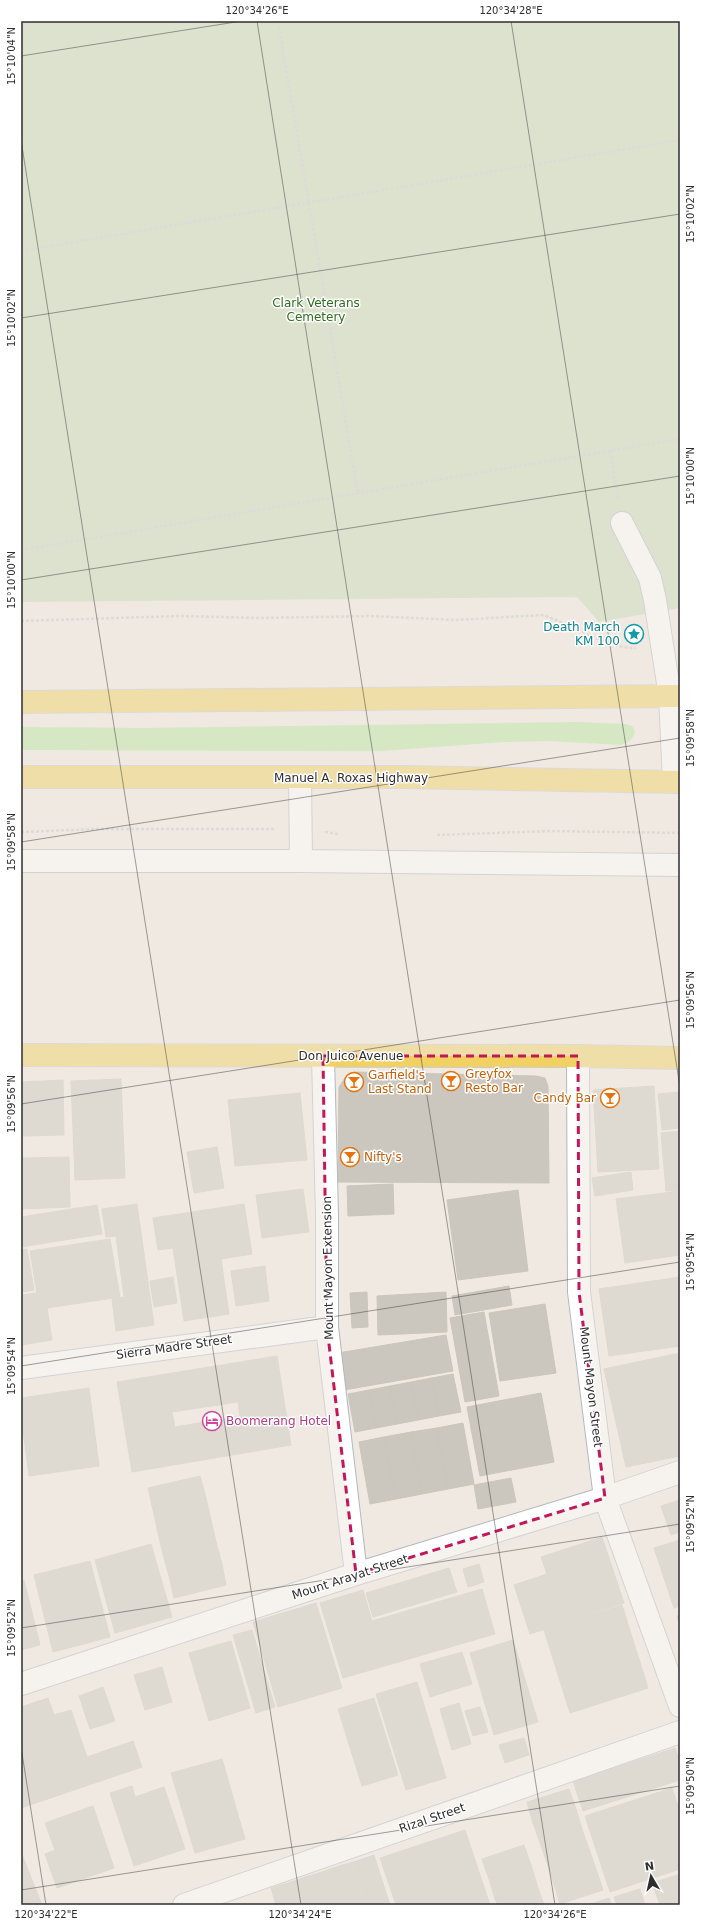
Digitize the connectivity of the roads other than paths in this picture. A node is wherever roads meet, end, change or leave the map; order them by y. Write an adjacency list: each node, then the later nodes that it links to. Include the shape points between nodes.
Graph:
1 (622, 523): 2 (street, via 650,578 662,646)
2 (675, 696): 3 (main road); 6 (street)
3 (21, 702)
4 (21, 778): 5 (main road, Manuel A. Roxas Highway)
5 (300, 778): 6 (main road, Manuel A. Roxas Highway, via 404,777); 8 (street)
6 (677, 782)
7 (21, 861): 8 (street)
8 (301, 861): 9 (street)
9 (680, 865)
10 (21, 1055): 11 (main road, Don Juico Avenue)
11 (323, 1056): 12 (main road, Don Juico Avenue); 14 (street, Mount Mayon Extension)
12 (578, 1056): 13 (main road, Don Juico Avenue); 17 (street, Mount Mayon Street, via 579,1292)
13 (680, 1058)
14 (327, 1327): 15 (street, Sierra Madre Street); 18 (street, Mount Mayon Extension)
15 (21, 1368)
16 (680, 1472): 17 (street, Mount Arayat Street)
17 (605, 1498): 18 (street, Mount Arayat Street); 20 (street, Mount Mayon Street)
18 (356, 1574): 19 (street, Mount Arayat Street)
19 (21, 1684)
20 (680, 1706)
21 (680, 1732): 22 (street, Rizal Street)
22 (184, 1905)

